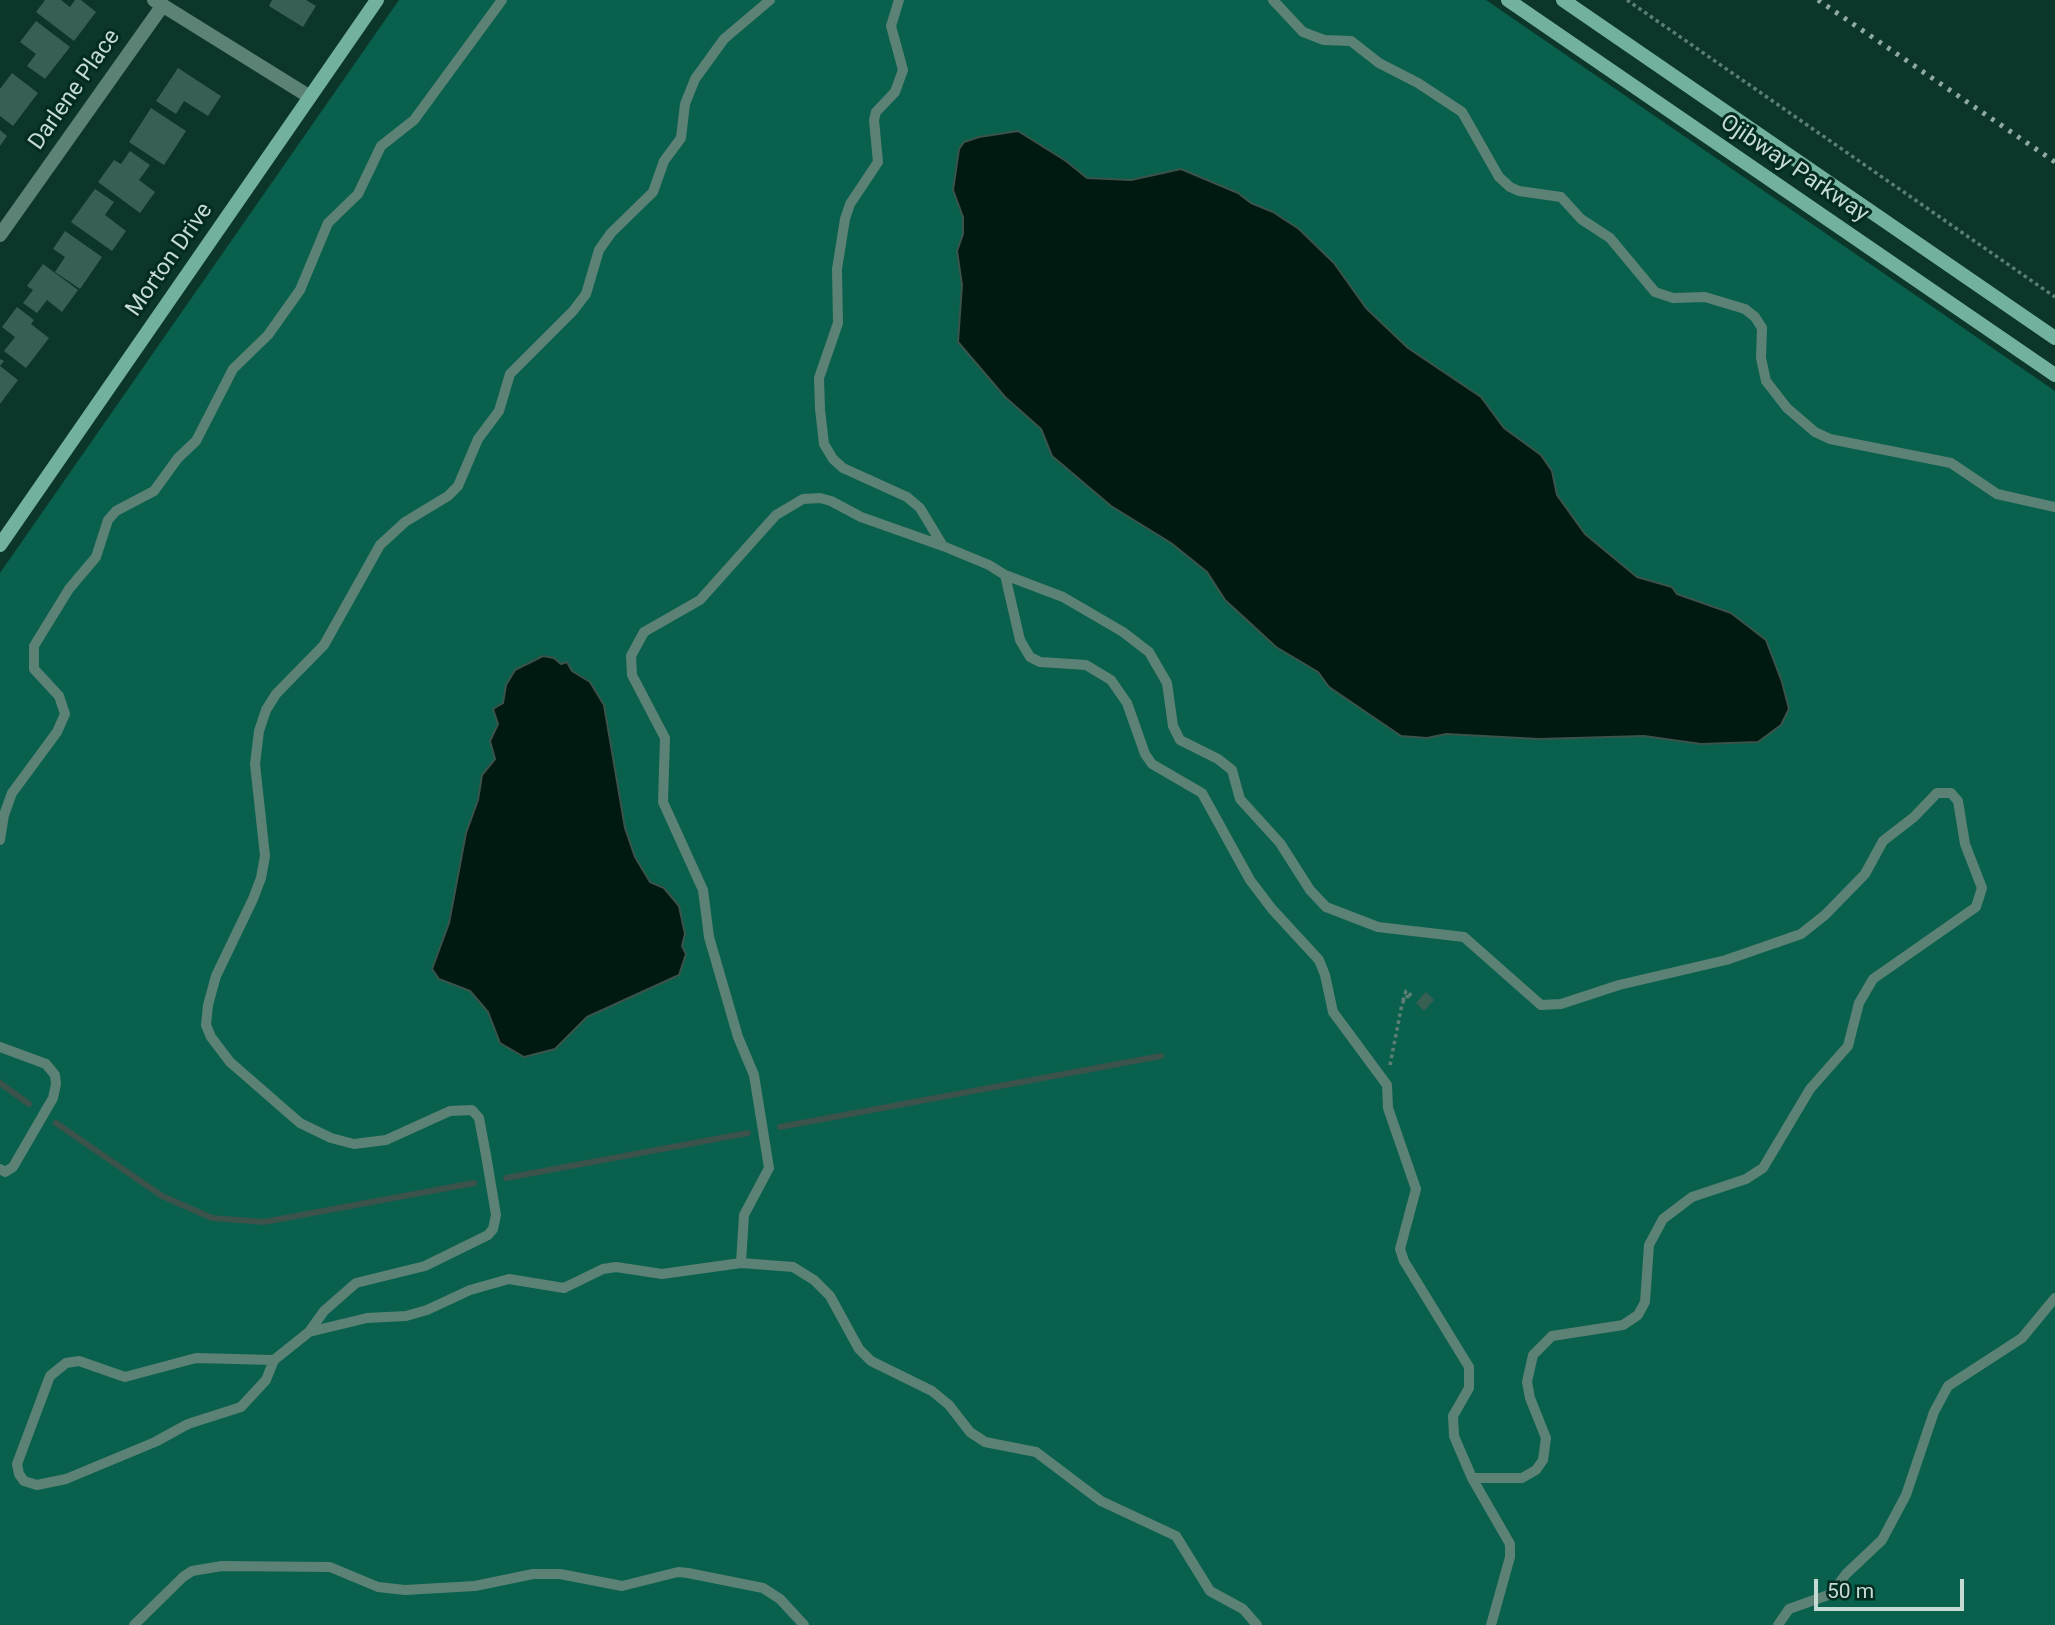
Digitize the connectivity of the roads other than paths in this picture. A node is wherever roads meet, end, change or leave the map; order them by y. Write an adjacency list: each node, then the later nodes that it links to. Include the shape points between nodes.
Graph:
1 (377, 0): 9 (main road, Morton Drive)
2 (502, 0): 17 (lane, via 414,120 381,146 358,194 328,223 300,290 268,335 233,369 196,441 154,491 108,520 96,557 69,589 34,646 34,669 59,696 65,714 12,793)
3 (770, 0): 22 (lane, via 724,38 695,79 685,104 681,138 664,161 653,192 599,250 586,293 573,311 510,374 499,411 478,439 458,486 380,545 324,645 266,710 255,764 265,856 261,878 216,976 207,1015 211,1037 230,1062 290,1114 331,1138 354,1144 386,1139 450,1111 472,1110 478,1118 496,1216 488,1235 459,1251 408,1273 356,1283 324,1311)
4 (899, 0): 14 (lane, via 891,26 903,70 895,92 876,112 878,162 845,219 838,251 838,323 819,378 819,393 827,452 843,468 907,497 920,508)
5 (1273, 0): 13 (lane, via 1303,32 1324,40 1351,41 1462,112 1490,166 1504,182 1519,191 1561,197 1581,219 1610,238 1655,292 1673,299 1705,297 1745,309 1762,328 1766,381 1787,408 1815,432 1951,463 1997,494)
6 (1508, 0): 12 (main road, Ojibway Parkway)
7 (1563, 0): 11 (main road, Ojibway Parkway)
8 (159, 3): 9 (street); 10 (street, Darlene Place)
9 (310, 97): 15 (main road, Morton Drive)
10 (0, 235)
11 (2055, 338)
12 (2055, 375)
13 (2055, 507)
14 (937, 541): 16 (lane); 20 (lane, via 861,517 831,501 803,499 776,515 700,600 644,632 631,656 632,676 664,738 663,802 704,890 708,932 738,1037 754,1075 769,1168 744,1215)
15 (0, 545)
16 (1005, 575): 24 (lane, via 1025,652 1040,662 1086,665 1111,680 1128,704 1152,764 1202,793 1250,880 1319,960 1333,1012 1387,1085 1388,1108 1416,1189 1400,1249 1469,1367 1469,1388 1453,1416 1454,1436); 24 (lane, via 1063,597 1123,632 1156,659 1171,695 1176,734 1187,746 1232,770 1240,799 1280,843 1326,907 1378,928 1464,937 1541,1005 1561,1004 1726,960 1801,934 1866,874 1883,841 1937,793 1951,793 1958,801 1965,845 1982,888 1976,907 1873,979 1859,1003 1848,1046 1810,1089 1763,1168 1746,1179 1692,1197 1663,1219 1649,1245 1646,1303 1638,1315 1623,1325 1552,1336 1533,1354 1529,1390 1546,1438 1543,1460 1536,1470 1522,1478)
17 (0, 840)
18 (0, 1047): 19 (lane, via 46,1064 57,1084 13,1167)
19 (0, 1169)
20 (741, 1263): 22 (lane, via 662,1274 616,1267 564,1288 509,1279 406,1316 367,1318); 27 (lane, via 793,1267 814,1280 830,1296 859,1349 871,1361 932,1391 985,1442 1036,1452 1101,1501 1176,1536 1210,1591 1243,1609)
21 (2055, 1298): 29 (lane, via 2022,1338 1948,1386 1934,1412 1906,1495 1882,1540 1831,1594 1789,1609)
22 (309, 1332): 23 (lane)
23 (274, 1360): 23 (lane, via 267,1380 241,1407 197,1420 66,1479 37,1485 19,1474 17,1464 50,1376 66,1363 79,1362 125,1377 196,1358)
24 (1472, 1478): 28 (lane, via 1510,1544)
25 (134, 1625): 26 (lane, via 183,1577 222,1566 330,1567 369,1584 405,1590 475,1586 533,1574 560,1574 622,1586 688,1573 763,1588)
26 (804, 1625)
27 (1257, 1625)
28 (1491, 1625)
29 (1778, 1625)

